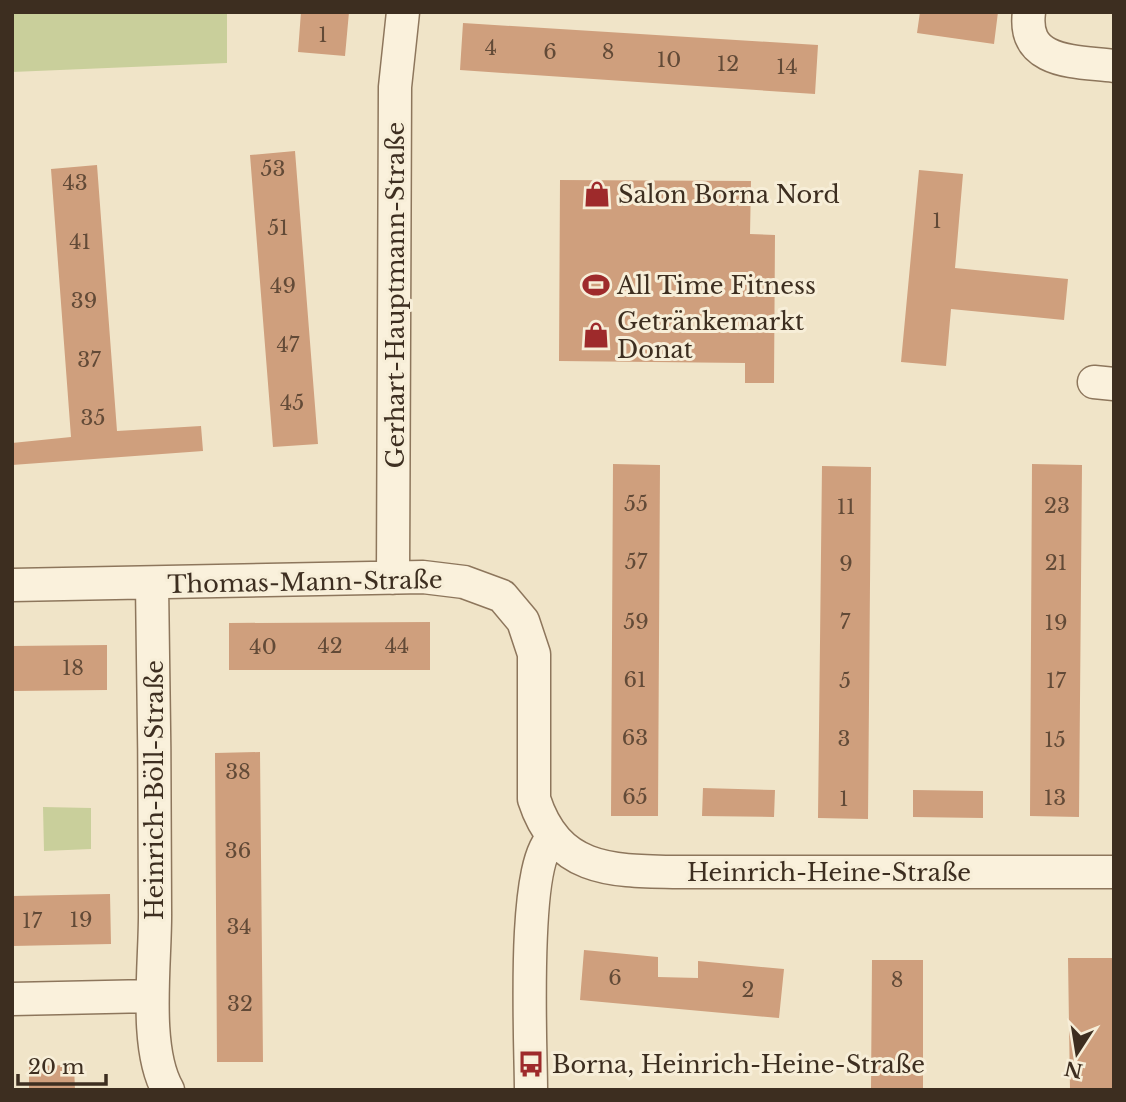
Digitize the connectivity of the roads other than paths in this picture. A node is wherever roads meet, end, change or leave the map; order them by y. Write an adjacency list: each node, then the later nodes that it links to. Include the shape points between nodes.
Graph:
1 (403, 12): 4 (street, Gerhart-Hauptmann-Straße, via 395,87)
2 (1029, 12): 3 (street, via 1030,36 1052,58)
3 (1114, 66)
4 (393, 578): 5 (street, Thomas-Mann-Straße); 7 (street, Thomas-Mann-Straße, via 464,582 502,596 523,621 534,654 534,799)
5 (152, 584): 6 (street, Thomas-Mann-Straße); 9 (street, Heinrich-Böll-Straße)
6 (12, 585)
7 (553, 838): 8 (street, Heinrich-Heine-Straße, via 571,856 621,871); 12 (street, via 543,852 530,921)
8 (1114, 873)
9 (152, 996): 10 (street); 11 (street, Heinrich-Böll-Straße, via 157,1055)
10 (12, 999)
11 (168, 1090)
12 (531, 1090)

